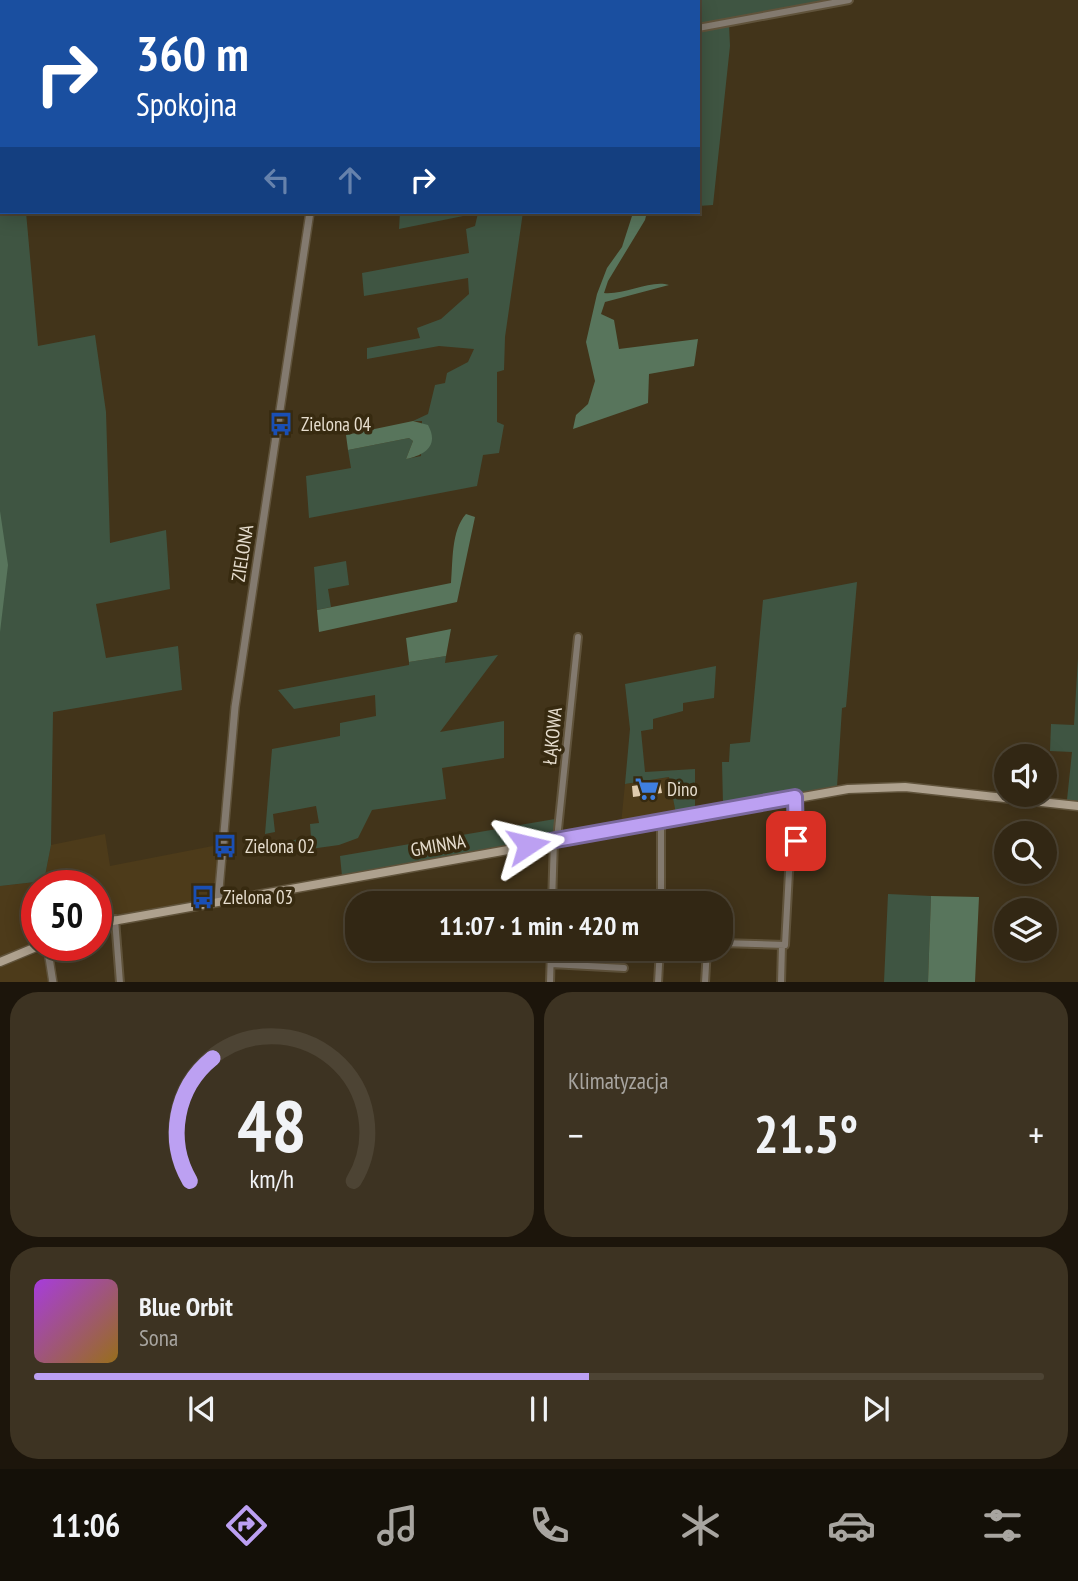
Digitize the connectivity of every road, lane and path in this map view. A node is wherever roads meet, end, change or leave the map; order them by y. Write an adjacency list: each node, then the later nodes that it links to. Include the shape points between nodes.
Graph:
1 (849, 0): 2 (street)
2 (700, 28)
3 (310, 214): 11 (street, ZIELONA, via 235,707)
4 (578, 636): 8 (street, ŁĄKOWA)
5 (795, 797): 6 (main road, GMINNA, via 848,789 905,788); 7 (main road, GMINNA); 15 (street, via 796,841)
6 (1078, 806)
7 (660, 821): 8 (main road, GMINNA); 10 (street)
8 (556, 840): 9 (street, ŁĄKOWA); 11 (main road, GMINNA)
9 (553, 891)
10 (661, 891)
11 (218, 901): 12 (main road, GMINNA)
12 (115, 919): 13 (main road, GMINNA); 24 (street)
13 (112, 920)
14 (733, 943): 15 (street)
15 (782, 945): 28 (street)
16 (21, 953): 20 (main road)
17 (50, 961): 23 (street)
18 (659, 961): 26 (street)
19 (706, 961): 27 (street)
20 (0, 962)
21 (551, 964): 22 (street); 25 (street)
22 (624, 968)
23 (53, 982)
24 (120, 982)
25 (550, 982)
26 (658, 982)
27 (705, 982)
28 (781, 982)

